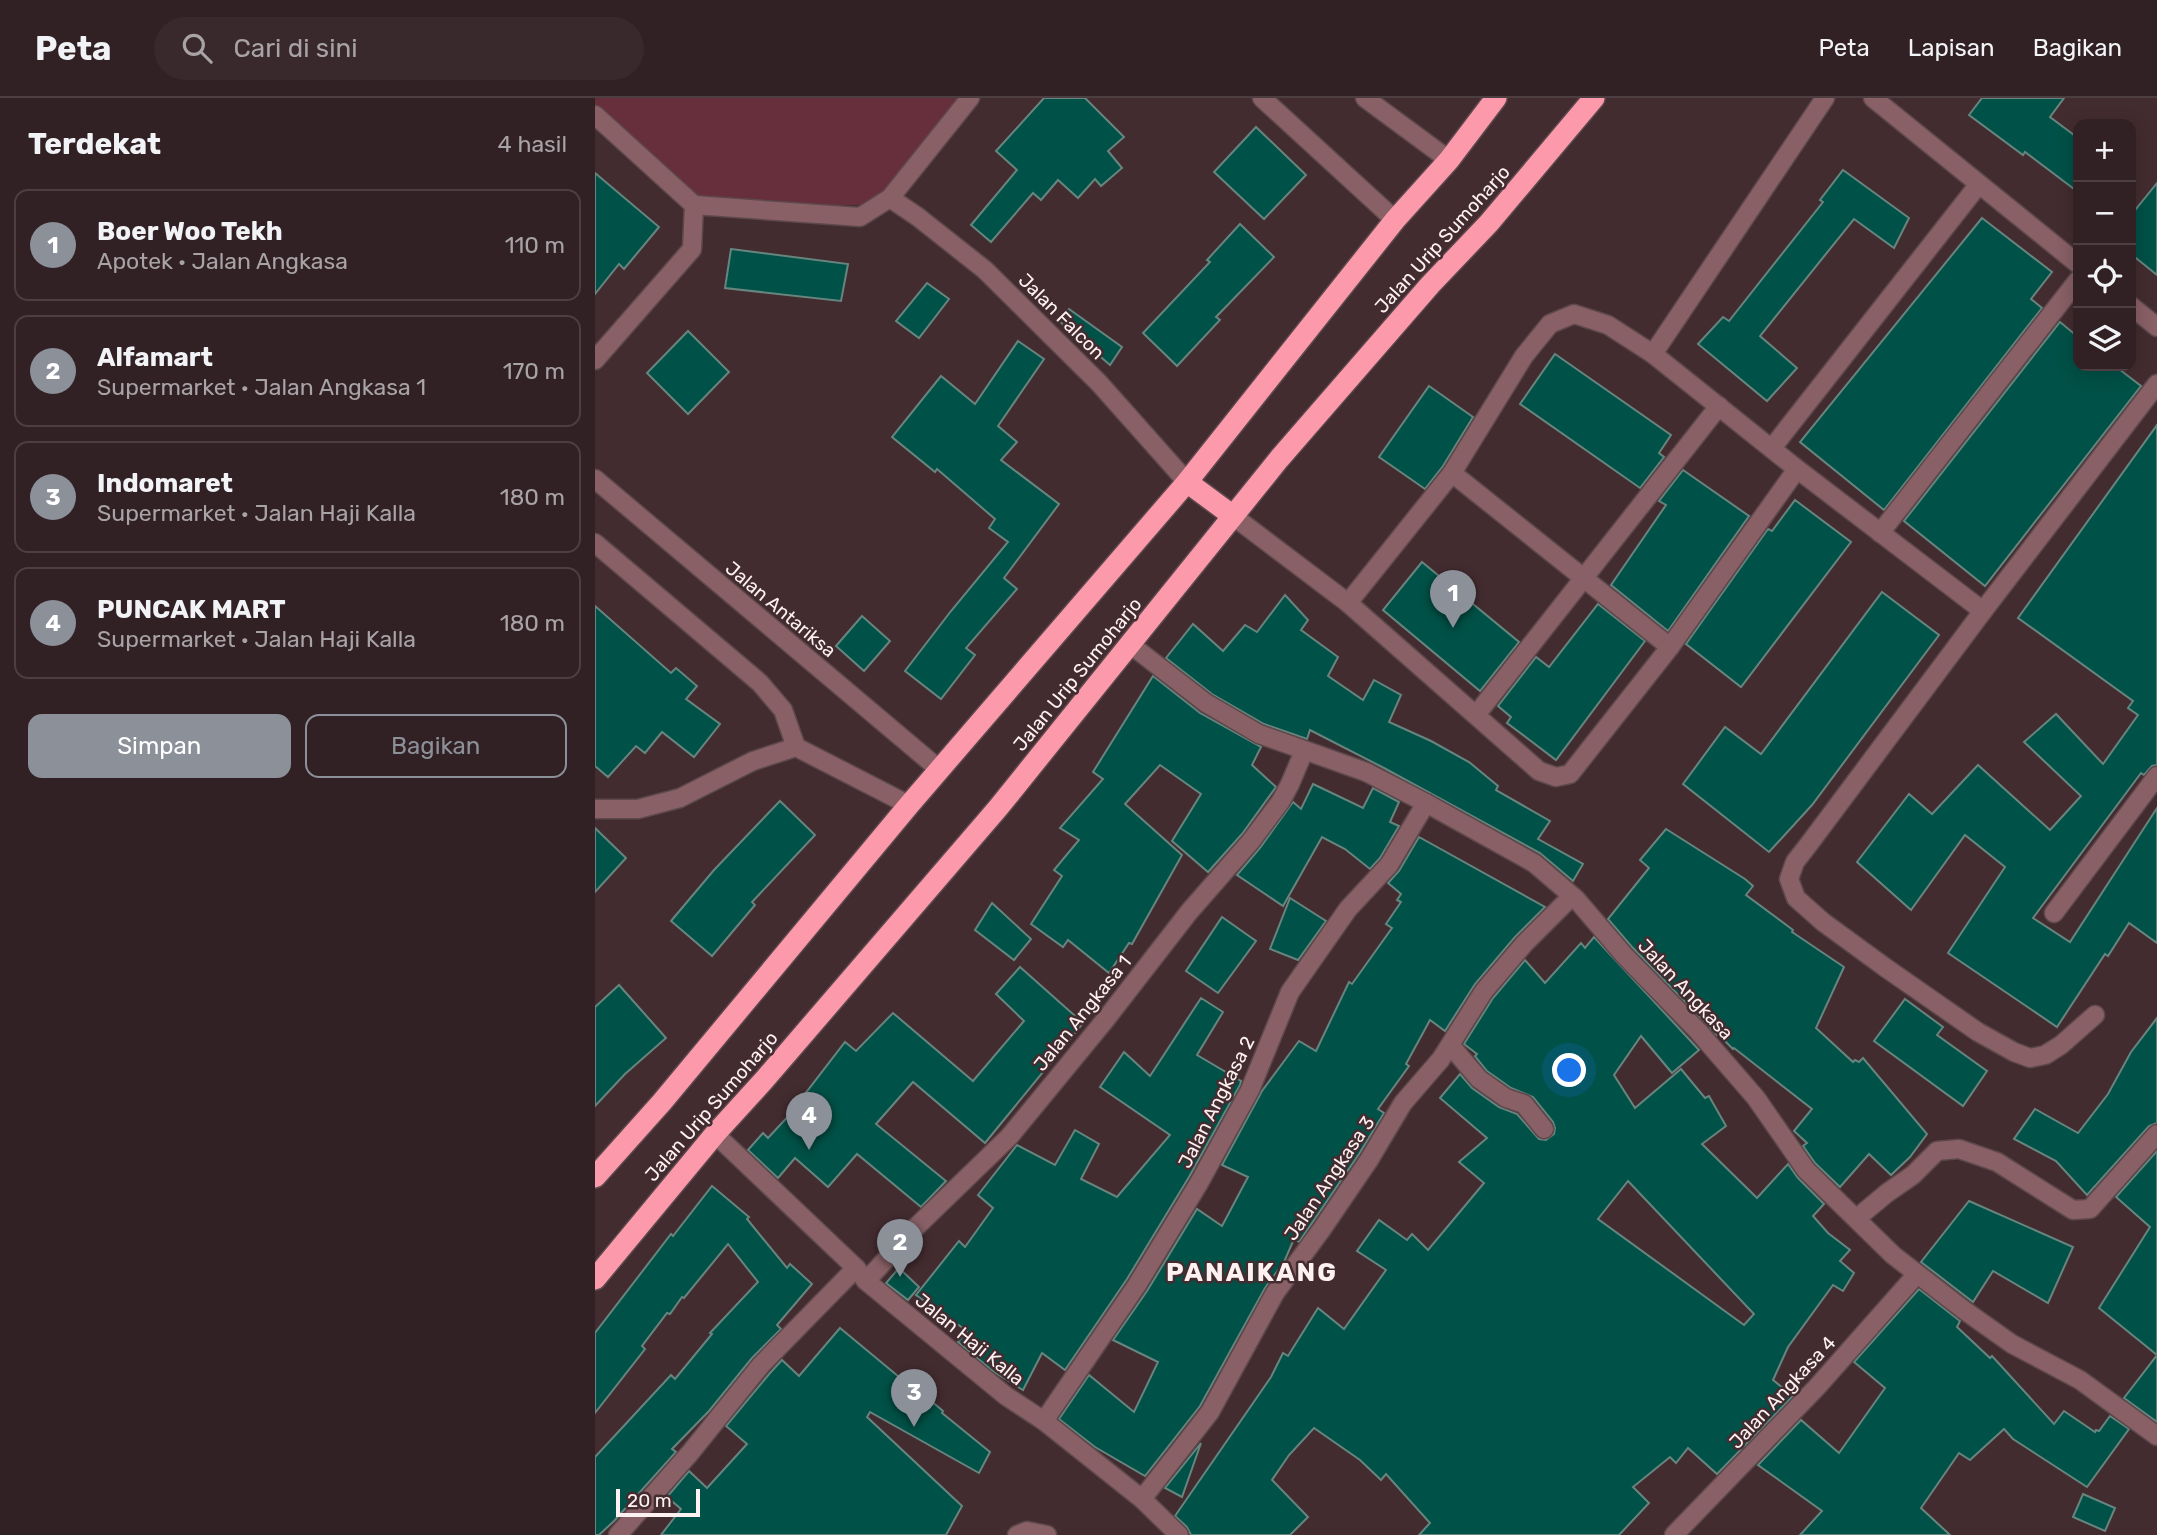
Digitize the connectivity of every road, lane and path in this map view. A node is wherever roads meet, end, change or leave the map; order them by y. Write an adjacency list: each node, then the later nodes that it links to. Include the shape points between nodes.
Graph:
1 (970, 98): 11 (street)
2 (1262, 98): 13 (street)
3 (1365, 98): 9 (street)
4 (1496, 98): 9 (highway, Jalan Urip Sumoharjo)
5 (1594, 98): 27 (highway, Jalan Urip Sumoharjo)
6 (1825, 98): 18 (street)
7 (1873, 98): 10 (street)
8 (595, 115): 12 (street)
9 (1449, 160): 13 (highway, Jalan Urip Sumoharjo)
10 (1979, 184): 14 (street); 22 (street)
11 (891, 198): 12 (street, via 860,217); 26 (street, Jalan Falcon, via 985,270 1099,383)
12 (694, 205): 19 (street, via 692,249)
13 (1395, 220): 26 (highway, Jalan Urip Sumoharjo)
14 (2073, 260)
15 (2073, 286): 28 (street)
16 (2133, 308): 17 (street)
17 (2157, 327)
18 (1654, 354): 21 (street); 24 (street, via 1608,325 1574,314 1550,324 1524,356)
19 (595, 360)
20 (2157, 384): 32 (street)
21 (1719, 406): 22 (street); 30 (street)
22 (1772, 448): 23 (street)
23 (1797, 469): 28 (street); 34 (street)
24 (1452, 473): 30 (street); 31 (street)
25 (595, 479): 38 (street, Jalan Antariksa)
26 (1187, 482): 27 (highway); 38 (highway, Jalan Urip Sumoharjo)
27 (1233, 516): 31 (street); 33 (highway, Jalan Urip Sumoharjo)
28 (1880, 533): 32 (street)
29 (595, 543): 36 (street, via 760,683 783,710)
30 (1584, 578): 34 (street); 35 (street)
31 (1348, 603): 35 (street)
32 (1983, 611): 45 (street, via 1795,862 1789,879 1796,898 1823,922 1978,1032 2014,1052 2030,1058 2045,1055)
33 (1131, 645): 37 (street, Jalan Angkasa, via 1206,703 1259,734); 48 (highway, Jalan Urip Sumoharjo, via 964,849)
34 (1670, 647): 35 (street, via 1570,774 1556,778 1539,771)
35 (1476, 715)
36 (796, 747): 41 (street); 42 (street, via 753,761 680,798 638,809)
37 (1304, 751): 40 (street, Jalan Angkasa, via 1366,772); 52 (street, Jalan Angkasa 1, via 1281,801 1251,841 1018,1126 915,1228)
38 (940, 771): 41 (highway, Jalan Urip Sumoharjo)
39 (2157, 776): 44 (street)
40 (1426, 803): 43 (street, Jalan Angkasa, via 1534,863); 55 (street, Jalan Angkasa 2, via 1389,865 1349,909 1290,992 1250,1090 1199,1183 1137,1285)
41 (909, 805): 50 (highway, Jalan Urip Sumoharjo)
42 (595, 809)
43 (1571, 896): 46 (street, Jalan Angkasa 3, via 1484,991); 51 (street, Jalan Angkasa, via 1756,1098 1806,1170)
44 (2055, 913)
45 (2095, 1015)
46 (1451, 1046): 47 (street, via 1479,1079 1524,1104); 57 (street, Jalan Angkasa 3, via 1403,1103 1346,1195 1275,1293 1210,1412)
47 (1544, 1129)
48 (715, 1134): 52 (street, Jalan Haji Kalla); 54 (highway, Jalan Urip Sumoharjo)
49 (2157, 1134): 51 (street, via 2090,1209 2073,1210 1997,1162 1959,1149 1937,1151)
50 (595, 1177)
51 (1857, 1218): 53 (street, Jalan Angkasa)
52 (861, 1274): 55 (street, Jalan Haji Kalla, via 1006,1396); 58 (street, Jalan Angkasa 1, via 761,1366)
53 (1917, 1274): 56 (street, Jalan Angkasa, via 2012,1344 2080,1380); 62 (street, Jalan Angkasa 4, via 1817,1387)
54 (595, 1279)
55 (1044, 1421): 57 (street, Jalan Haji Kalla)
56 (2157, 1436)
57 (1142, 1500): 61 (street, Jalan Haji Kalla)
58 (618, 1535)
59 (1017, 1535): 60 (street, via 1027,1531)
60 (1047, 1535)
61 (1179, 1535)
62 (1674, 1535)

